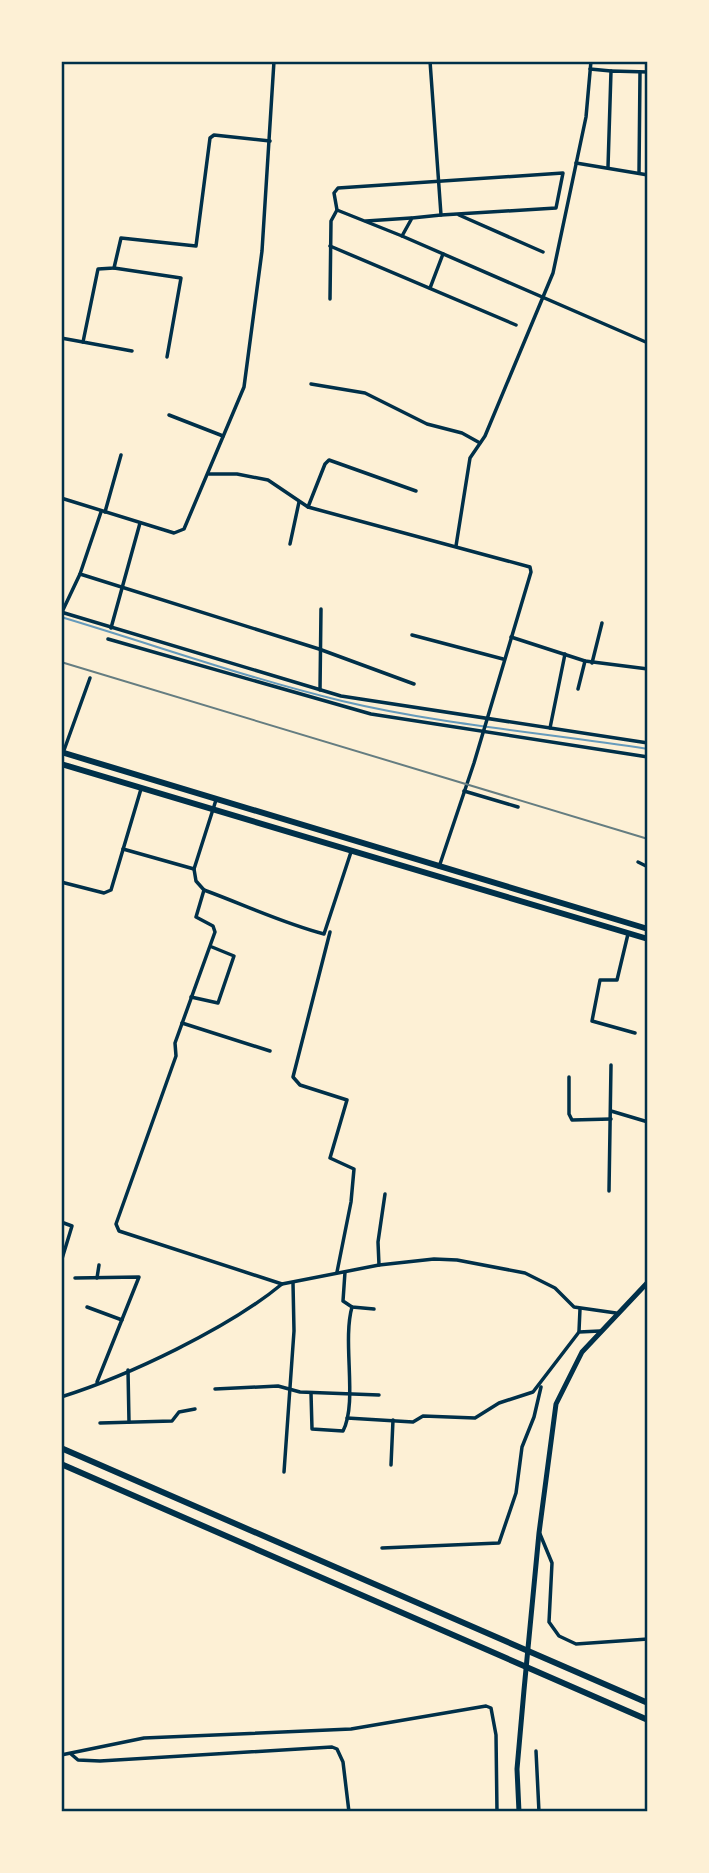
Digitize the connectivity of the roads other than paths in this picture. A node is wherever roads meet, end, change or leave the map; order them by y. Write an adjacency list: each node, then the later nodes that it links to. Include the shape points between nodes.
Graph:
1 (274, 61): 8 (street)
2 (430, 61): 13 (street)
3 (591, 61): 4 (street)
4 (590, 69): 5 (street); 9 (street)
5 (611, 71): 6 (street); 10 (street)
6 (640, 72): 7 (street); 11 (street)
7 (648, 72)
8 (270, 141): 23 (street, via 214,135 209,143 196,246 121,238); 35 (street, via 262,251 245,378)
9 (576, 163): 10 (street); 25 (street, via 553,273)
10 (608, 167): 11 (street)
11 (639, 173): 12 (street)
12 (648, 175)
13 (439, 180): 14 (street, via 338,188 334,197); 15 (street, via 563,173 556,208); 16 (street)
14 (337, 210): 18 (street); 20 (street, via 331,221)
15 (457, 214): 16 (street); 21 (street)
16 (441, 215): 17 (street)
17 (412, 218): 18 (street); 19 (street)
18 (364, 221): 19 (street)
19 (402, 236): 22 (street)
20 (330, 246): 24 (street); 26 (street)
21 (543, 252)
22 (443, 254): 24 (street); 25 (street)
23 (114, 268): 29 (street, via 98,269); 32 (street, via 181,278)
24 (430, 288): 27 (street)
25 (541, 298): 30 (street); 36 (street)
26 (330, 299)
27 (516, 325)
28 (61, 338): 29 (street)
29 (83, 342): 31 (street)
30 (648, 343)
31 (132, 351)
32 (166, 357)
33 (311, 384): 36 (street, via 365,393 427,424 471,436)
34 (169, 415): 35 (street)
35 (223, 436): 38 (street)
36 (480, 443): 46 (street, via 470,458)
37 (121, 455): 43 (street)
38 (209, 474): 41 (street, via 268,480); 44 (street, via 181,532)
39 (416, 491): 42 (street, via 329,460)
40 (61, 498): 43 (street)
41 (299, 502): 42 (street); 45 (street)
42 (308, 507): 46 (street)
43 (103, 512): 44 (street); 47 (street)
44 (141, 523): 48 (street)
45 (290, 544)
46 (456, 546): 54 (street, via 530,567)
47 (80, 574): 48 (street); 50 (street)
48 (122, 588): 52 (street); 58 (street)
49 (321, 609): 58 (street)
50 (62, 612): 52 (street)
51 (602, 623): 62 (street)
52 (111, 628): 56 (street)
53 (412, 635): 60 (street)
54 (511, 637): 59 (street); 60 (street)
55 (108, 639): 57 (street)
56 (145, 639): 57 (street); 64 (street)
57 (142, 647): 66 (street)
58 (319, 649): 67 (street); 69 (street)
59 (565, 654): 61 (street); 76 (street)
60 (503, 659): 75 (street)
61 (585, 661): 62 (street); 68 (street)
62 (592, 663): 63 (street)
63 (648, 669)
64 (258, 672): 66 (street); 69 (street)
65 (90, 678): 79 (street)
66 (255, 681): 72 (street)
67 (414, 684)
68 (578, 689)
69 (320, 690): 70 (street)
70 (327, 693): 71 (street); 72 (street)
71 (340, 697): 73 (street); 74 (street)
72 (324, 701): 73 (street)
73 (336, 704): 74 (street)
74 (402, 711): 75 (street); 77 (street)
75 (485, 720): 76 (street); 77 (street)
76 (550, 728): 78 (street)
77 (482, 731): 80 (street); 83 (street)
78 (648, 743)
79 (62, 752): 84 (highway)
80 (648, 757)
81 (61, 764): 82 (highway)
82 (141, 789): 86 (highway); 87 (street)
83 (464, 791): 85 (street); 90 (street)
84 (216, 800): 86 (street); 90 (highway)
85 (518, 807)
86 (213, 811): 88 (highway); 92 (street)
87 (124, 849): 92 (street); 93 (street, via 110,891)
88 (351, 852): 94 (street, via 324,934); 97 (highway)
89 (638, 862): 91 (street)
90 (439, 867): 95 (highway)
91 (648, 867)
92 (194, 869): 94 (street)
93 (61, 882)
94 (204, 890): 99 (street, via 195,916 214,927)
95 (648, 929)
96 (330, 932): 116 (street, via 293,1077 300,1084 347,1100 330,1158 354,1169)
97 (628, 934): 98 (highway); 102 (street, via 617,980 600,980 592,1019)
98 (648, 939)
99 (211, 947): 100 (street); 100 (street, via 234,956 218,1003)
100 (191, 997): 101 (street)
101 (182, 1023): 103 (street); 121 (street, via 176,1056 117,1228)
102 (635, 1033)
103 (270, 1051)
104 (611, 1065): 106 (street)
105 (569, 1077): 107 (street, via 572,1120)
106 (611, 1111): 107 (street); 108 (street)
107 (611, 1119): 109 (street)
108 (648, 1122)
109 (609, 1191)
110 (385, 1194): 114 (street)
111 (61, 1222): 112 (street, via 72,1226)
112 (61, 1262)
113 (99, 1265): 118 (street)
114 (379, 1265): 115 (street); 125 (street, via 446,1259 525,1273)
115 (345, 1272): 116 (street); 123 (street, via 343,1300)
116 (337, 1273): 120 (street)
117 (75, 1278): 118 (street)
118 (97, 1278): 127 (street, via 139,1277)
119 (648, 1282): 126 (main road)
120 (293, 1283): 121 (street); 134 (street)
121 (282, 1284): 130 (street, via 245,1312)
122 (87, 1307): 127 (street)
123 (352, 1307): 124 (street); 136 (street)
124 (374, 1309)
125 (580, 1309): 126 (street); 129 (street)
126 (616, 1313): 128 (main road)
127 (122, 1320): 131 (street)
128 (600, 1331): 129 (street); 148 (main road, via 582,1352 559,1394)
129 (579, 1332): 132 (street)
130 (128, 1370): 131 (street); 142 (street)
131 (96, 1384): 138 (street)
132 (541, 1385): 141 (street, via 475,1418); 149 (street, via 522,1447 516,1493 499,1543)
133 (215, 1389): 134 (street, via 278,1387)
134 (290, 1391): 135 (street); 147 (street)
135 (311, 1393): 136 (street); 140 (street, via 313,1430 339,1432 345,1429)
136 (348, 1393): 137 (street); 140 (street)
137 (379, 1395)
138 (61, 1397)
139 (195, 1409): 142 (street, via 179,1412 172,1421)
140 (347, 1418): 141 (street)
141 (393, 1420): 146 (street)
142 (129, 1422): 143 (street)
143 (100, 1423)
144 (61, 1448): 151 (highway)
145 (61, 1464): 152 (highway)
146 (391, 1465)
147 (284, 1472)
148 (538, 1532): 150 (street, via 552,1563 549,1622 559,1636 576,1644); 158 (main road, via 517,1769)
149 (382, 1548)
150 (648, 1639)
151 (648, 1703)
152 (648, 1720)
153 (536, 1751): 159 (street)
154 (70, 1753): 155 (street); 156 (street, via 78,1760 100,1762 331,1747 343,1762); 157 (street, via 144,1738 351,1729 486,1706 491,1708 495,1724)
155 (61, 1755)
156 (349, 1812)
157 (497, 1812)
158 (519, 1812)
159 (539, 1812)

